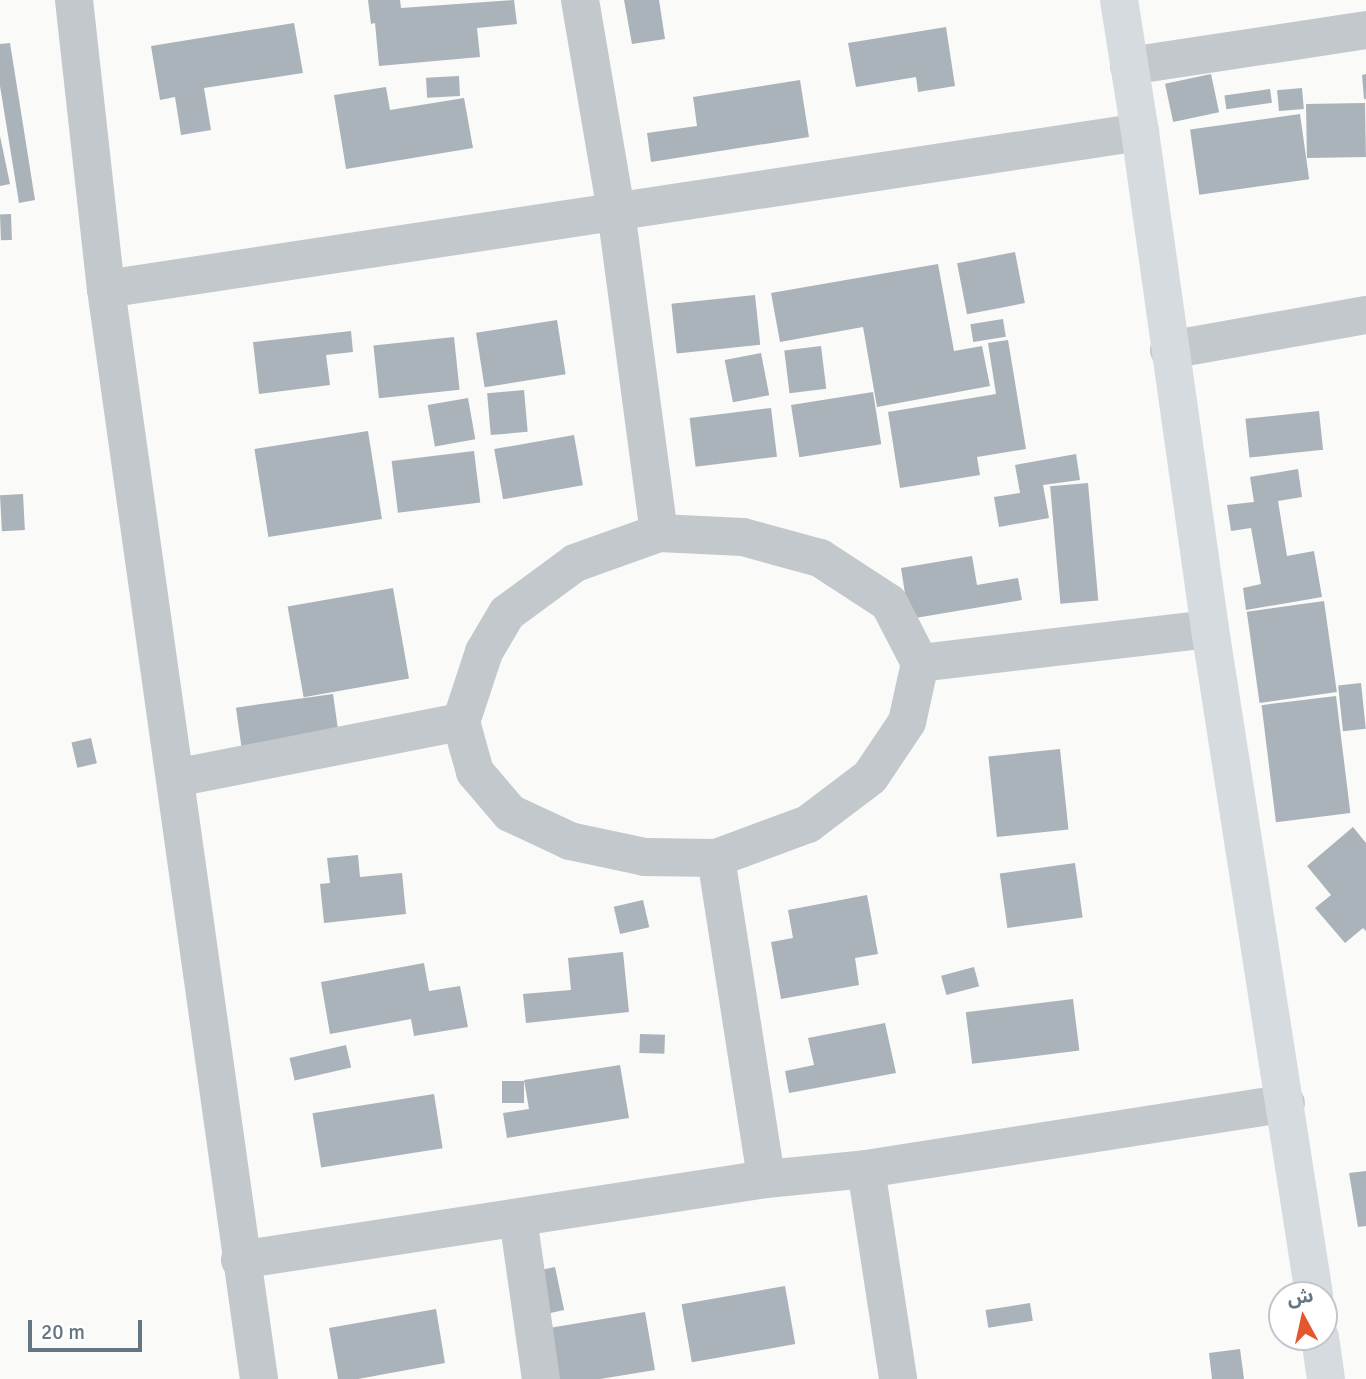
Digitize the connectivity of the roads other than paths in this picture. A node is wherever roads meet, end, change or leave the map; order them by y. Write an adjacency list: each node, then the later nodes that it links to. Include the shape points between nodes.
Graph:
1 (74, 0): 8 (street)
2 (580, 0): 7 (street)
3 (1119, 0): 5 (main road)
4 (1366, 30): 5 (street)
5 (1129, 66): 6 (main road)
6 (1140, 132): 7 (street); 10 (main road)
7 (616, 211): 8 (street); 11 (street)
8 (106, 289): 15 (street)
9 (1366, 315): 10 (street)
10 (1169, 350): 12 (main road)
11 (659, 533): 13 (street, via 743,537 820,558 888,603); 14 (street, via 575,563 508,613 484,652)
12 (1210, 629): 13 (street); 17 (main road)
13 (920, 663): 16 (street, via 907,722 870,778 808,824)
14 (461, 722): 15 (street); 16 (street, via 474,772 510,813 583,844 645,857)
15 (175, 778): 21 (street)
16 (716, 858): 19 (street)
17 (1286, 1103): 18 (street); 22 (main road)
18 (866, 1169): 19 (street); 26 (street)
19 (766, 1179): 20 (street)
20 (518, 1218): 21 (street); 25 (street)
21 (240, 1260): 24 (street)
22 (1312, 1281)
23 (1322, 1351): 27 (main road)
24 (259, 1379)
25 (541, 1379)
26 (898, 1379)
27 (1326, 1379)

